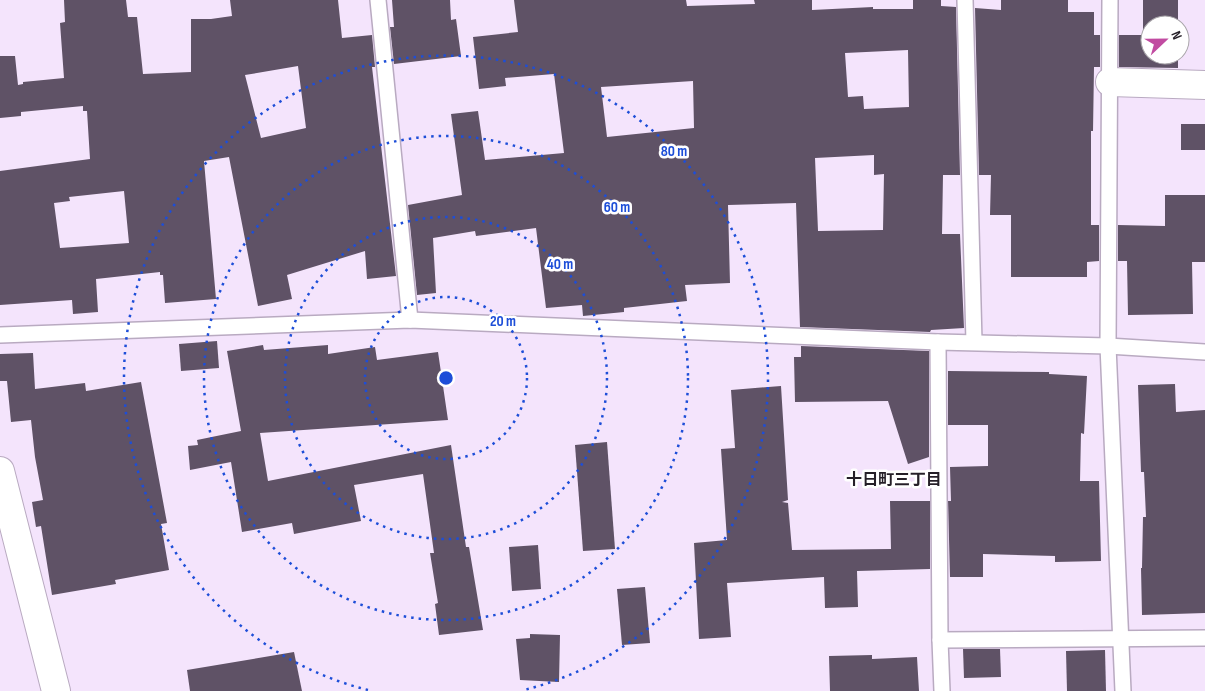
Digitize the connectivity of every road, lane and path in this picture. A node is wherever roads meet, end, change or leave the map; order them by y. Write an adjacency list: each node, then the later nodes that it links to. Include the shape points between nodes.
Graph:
1 (378, 0): 6 (lane)
2 (965, 0): 9 (lane)
3 (1110, 0): 4 (lane)
4 (1110, 82): 5 (street); 10 (lane)
5 (1205, 85)
6 (410, 320): 7 (lane); 8 (lane)
7 (0, 335)
8 (938, 342): 9 (lane); 15 (lane)
9 (974, 342): 10 (lane)
10 (1108, 346): 11 (lane); 13 (lane)
11 (1205, 352)
12 (0, 471): 16 (street)
13 (1122, 638): 14 (lane); 15 (lane); 18 (lane)
14 (1205, 638)
15 (940, 640): 17 (lane)
16 (56, 691)
17 (942, 691)
18 (1123, 691)

